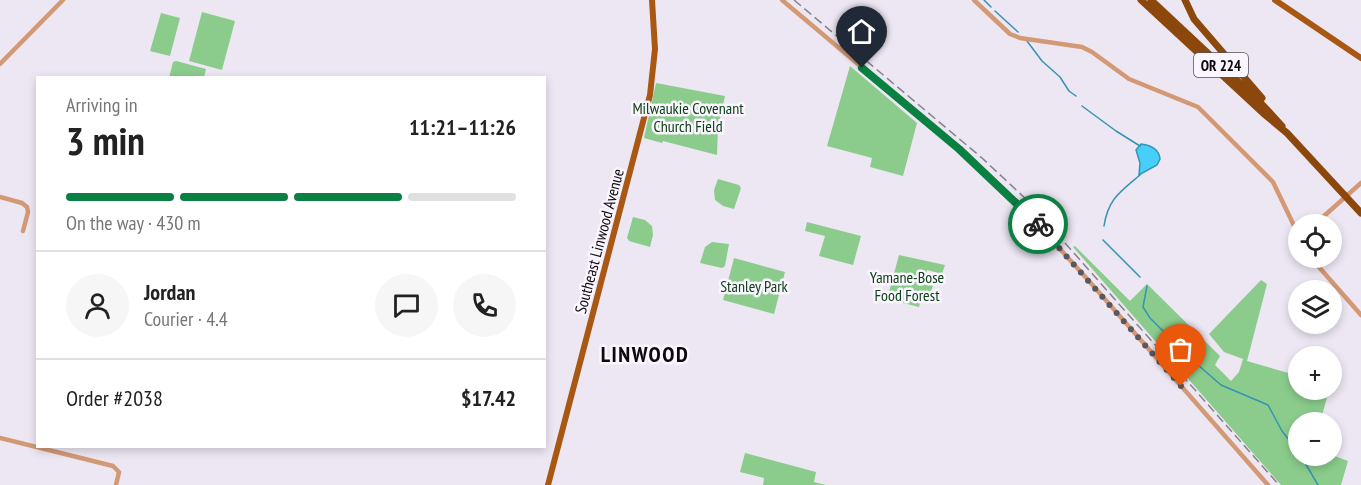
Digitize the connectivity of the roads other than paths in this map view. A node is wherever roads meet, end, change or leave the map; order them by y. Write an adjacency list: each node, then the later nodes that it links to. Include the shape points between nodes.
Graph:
1 (63, 0): 10 (street)
2 (651, 0): 26 (main road, Southeast Linwood Avenue, via 655,50 650,95)
3 (782, 0): 27 (street, via 1022,207)
4 (974, 0): 17 (street, via 1010,34 1082,47 1130,79 1198,107 1269,177)
5 (1139, 0): 12 (highway, OR 224)
6 (1151, 0): 11 (highway, OR 224)
7 (1185, 0): 11 (highway, via 1194,19)
8 (1275, 0): 9 (main road)
9 (1361, 58)
10 (0, 64)
11 (1278, 119): 12 (highway, OR 224)
12 (1287, 133): 14 (highway, OR 224)
13 (1361, 183): 14 (street)
14 (1345, 196): 16 (highway, OR 224); 18 (street)
15 (0, 197): 19 (street, via 27,207)
16 (1361, 213)
17 (1288, 214)
18 (1326, 214)
19 (23, 231)
20 (1320, 268): 21 (street)
21 (1361, 315)
22 (0, 438): 23 (street)
23 (36, 447)
24 (40, 448): 25 (street, via 112,466 118,470)
25 (116, 485)
26 (548, 485)
27 (1268, 485)

